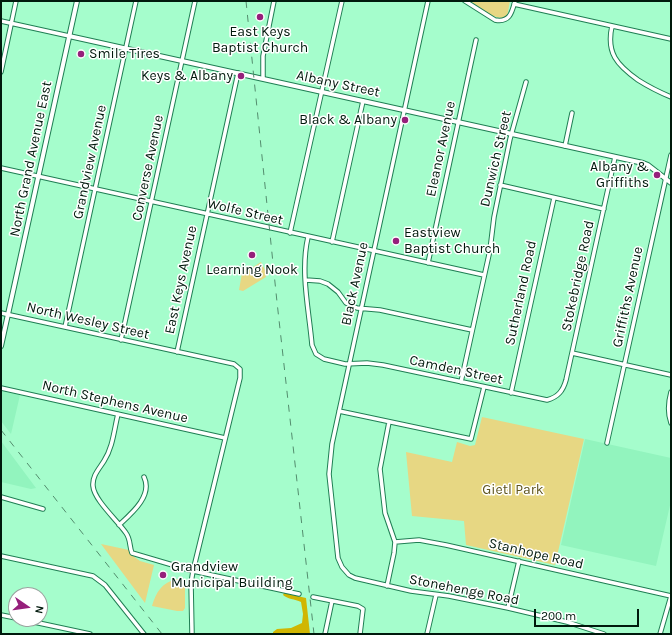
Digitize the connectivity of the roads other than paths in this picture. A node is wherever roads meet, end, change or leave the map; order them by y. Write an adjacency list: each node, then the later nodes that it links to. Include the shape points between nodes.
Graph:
1 (16, 1): 11 (street)
2 (77, 1): 13 (street, North Grand Avenue East)
3 (136, 1): 16 (street, Grandview Avenue)
4 (195, 1): 17 (street, Converse Avenue)
5 (274, 1): 20 (street, via 263,56)
6 (342, 1): 22 (street)
7 (428, 1): 25 (street, Black Avenue)
8 (465, 1): 9 (street, via 496,20 503,21 510,17)
9 (514, 3): 12 (street)
10 (1, 21): 11 (street, Albany Street)
11 (12, 23): 13 (street, Albany Street); 18 (street)
12 (612, 26): 14 (street); 23 (street, via 612,50 621,67 658,92)
13 (69, 36): 16 (street, Albany Street); 33 (street, North Grand Avenue East)
14 (671, 39)
15 (476, 40): 27 (street, Eleanor Avenue)
16 (126, 48): 17 (street, Albany Street); 37 (street, Grandview Avenue)
17 (182, 61): 19 (street, Albany Street); 39 (street, Converse Avenue)
18 (1, 72)
19 (238, 73): 20 (street, Albany Street); 41 (street, East Keys Avenue)
20 (263, 78): 22 (street, Albany Street)
21 (526, 82): 28 (street, Dunwich Street)
22 (321, 92): 24 (street, Albany Street); 42 (street)
23 (671, 97)
24 (363, 101): 25 (street, Albany Street); 44 (street)
25 (405, 110): 27 (street, Albany Street); 45 (street, Black Avenue)
26 (572, 113): 29 (street)
27 (459, 122): 28 (street, Albany Street); 46 (street, Eleanor Avenue)
28 (512, 134): 29 (street, Albany Street); 36 (street, Dunwich Street)
29 (565, 146): 31 (street, Albany Street)
30 (671, 155): 34 (street, Griffiths Avenue)
31 (615, 157): 34 (street, Albany Street, via 648,165); 40 (street, Stokebridge Road)
32 (1, 168): 33 (street, Wolfe Street)
33 (39, 177): 37 (street, Wolfe Street); 51 (street, North Grand Avenue East)
34 (665, 179): 35 (street, Albany Street); 59 (street, Griffiths Avenue)
35 (671, 183)
36 (500, 185): 38 (street); 47 (street, Dunwich Street)
37 (95, 190): 39 (street, Wolfe Street); 52 (street, Grandview Avenue)
38 (554, 198): 40 (street); 65 (street, Sutherland Road)
39 (152, 202): 41 (street, Wolfe Street); 54 (street, Converse Avenue)
40 (604, 208): 57 (street, Stokebridge Road)
41 (207, 214): 42 (street, Wolfe Street); 56 (street, East Keys Avenue)
42 (290, 233): 43 (street, Wolfe Street)
43 (308, 237): 44 (street, Wolfe Street); 48 (street, Camden Street, via 305,258)
44 (332, 242): 45 (street, Wolfe Street)
45 (374, 251): 46 (street, Wolfe Street); 49 (street, Black Avenue)
46 (428, 263): 47 (street, Wolfe Street)
47 (484, 275): 53 (street, Dunwich Street)
48 (306, 280): 49 (street, via 328,284 346,303); 58 (street, Camden Street, via 314,351 324,359)
49 (361, 309): 53 (street, via 380,310); 58 (street, Black Avenue)
50 (1, 313): 51 (street, North Wesley Street)
51 (8, 314): 52 (street, North Wesley Street); 55 (street, North Grand Avenue East)
52 (65, 327): 54 (street, North Wesley Street)
53 (472, 330): 61 (street, Dunwich Street)
54 (121, 340): 56 (street, North Wesley Street)
55 (1, 346)
56 (177, 352): 71 (street, North Wesley Street, via 239,367 240,378)
57 (572, 353): 59 (street); 66 (street, Stokebridge Road, via 565,385)
58 (349, 364): 61 (street, Camden Street, via 373,363); 67 (street, Black Avenue)
59 (624, 365): 60 (street); 72 (street, Griffiths Avenue)
60 (671, 375)
61 (461, 382): 62 (street, Camden Street)
62 (484, 387): 65 (street, Camden Street); 69 (street, via 471,439)
63 (1, 388): 68 (street, North Stephens Avenue)
64 (671, 392): 70 (street, via 668,407)
65 (511, 393): 66 (street, Camden Street, via 543,400)
66 (558, 398)
67 (339, 411): 69 (street); 81 (street, Black Avenue, via 329,474 338,558)
68 (118, 414): 71 (street, North Stephens Avenue); 76 (street, via 111,447 96,473 93,486 95,495)
69 (389, 422): 77 (street, via 381,459 380,479 385,513)
70 (670, 424)
71 (225, 438): 80 (street)
72 (607, 443)
73 (144, 477): 76 (street, via 145,492 140,503)
74 (1, 497): 75 (street)
75 (43, 509)
76 (119, 525): 80 (street, via 130,540 132,554)
77 (395, 542): 79 (street, Stanhope Road, via 419,540); 82 (street)
78 (1, 556): 92 (street, via 93,576 105,585)
79 (519, 562): 85 (street, Stanhope Road); 88 (street)
80 (193, 571): 83 (street); 93 (street)
81 (345, 572): 82 (street, Stonehenge Road, via 355,578)
82 (387, 586): 84 (street, Stonehenge Road)
83 (299, 594)
84 (436, 595): 88 (street, Stonehenge Road); 96 (street)
85 (671, 596): 98 (street)
86 (313, 597): 87 (street)
87 (332, 601): 94 (street); 95 (street, via 363,609)
88 (508, 608): 90 (street, Stonehenge Road, via 567,622)
89 (48, 625): 91 (street)
90 (591, 632): 97 (street, Stonehenge Road)
91 (90, 634)
92 (144, 634)
93 (192, 634)
94 (325, 634)
95 (362, 634)
96 (427, 634)
97 (604, 634)
98 (660, 634)

